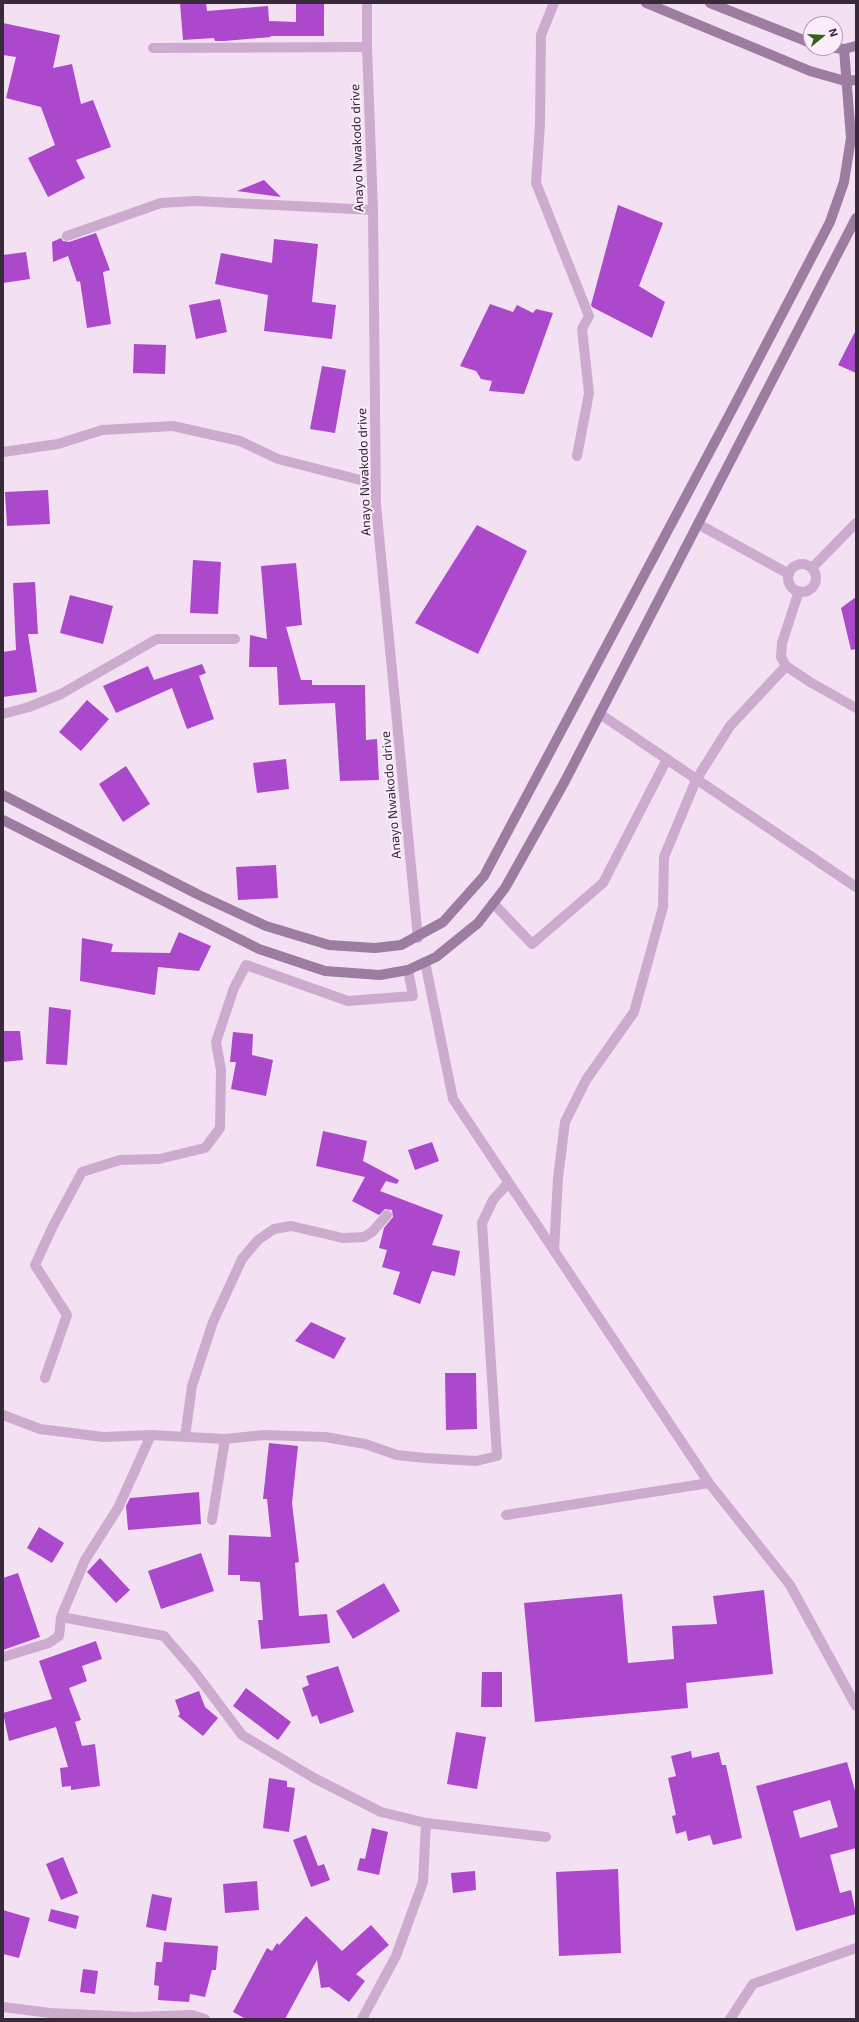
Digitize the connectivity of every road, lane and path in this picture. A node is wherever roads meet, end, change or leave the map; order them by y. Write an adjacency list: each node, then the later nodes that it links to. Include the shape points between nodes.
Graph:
1 (367, 3): 7 (street, Anayo Nwakodo drive)
2 (554, 3): 19 (street, via 541,35 540,124 536,183 589,316 582,329 589,393)
3 (646, 3): 12 (street, via 810,71)
4 (710, 3): 5 (street)
5 (803, 40)
6 (856, 46): 9 (street)
7 (367, 47): 8 (street); 15 (street, Anayo Nwakodo drive)
8 (153, 48)
9 (843, 48)
10 (841, 56): 12 (street)
11 (856, 80): 12 (street)
12 (846, 81): 13 (street)
13 (851, 138): 14 (street); 37 (street, via 844,182 830,222 484,876 443,922)
14 (856, 150)
15 (373, 210): 17 (street, via 195,201 161,203); 20 (street, Anayo Nwakodo drive)
16 (856, 218): 22 (street)
17 (67, 236)
18 (3, 452): 20 (street, via 58,444 102,430 173,426 240,441 278,459)
19 (577, 456)
20 (376, 484): 37 (street, Anayo Nwakodo drive)
21 (856, 523): 23 (street)
22 (698, 524): 24 (street); 30 (street)
23 (812, 568): 24 (street, via 806,564 799,564 792,568); 25 (street, via 816,574 816,582 812,588)
24 (789, 574): 25 (street, via 792,588)
25 (799, 591): 27 (street, via 782,643 780,657)
26 (235, 640): 29 (street, via 157,639 60,694 29,707)
27 (786, 666): 28 (street); 32 (street, via 730,726)
28 (856, 708)
29 (3, 714)
30 (600, 714): 31 (street); 36 (street, via 516,868)
31 (667, 759): 32 (street); 36 (street, via 603,883 532,944)
32 (696, 780): 35 (street); 42 (street, via 664,857 663,906 634,1012 586,1080 565,1122 558,1178)
33 (3, 795): 37 (street, via 199,895 266,926 329,945 375,948 401,945)
34 (3, 820): 39 (street, via 259,949 325,971 380,975)
35 (856, 887)
36 (493, 903): 38 (street, via 478,923)
37 (418, 938)
38 (426, 962): 39 (street); 40 (street, via 453,1099)
39 (408, 970): 43 (street, via 413,996 348,1001 246,965 234,988 216,1042 221,1070 220,1128 205,1148 159,1159 120,1160 82,1172 53,1226 35,1265 66,1314)
40 (508, 1182): 42 (street); 47 (street, via 493,1200 482,1223 497,1456 476,1460 397,1455 365,1444 325,1437 264,1435)
41 (387, 1215): 46 (street, via 364,1237 343,1238 291,1226 274,1229 258,1240 242,1259 213,1322 192,1386)
42 (554, 1251): 48 (street)
43 (45, 1378)
44 (3, 1415): 45 (street, via 40,1429 103,1437)
45 (151, 1435): 46 (street); 51 (street, via 118,1508 85,1560)
46 (185, 1437): 47 (street)
47 (225, 1439): 50 (street)
48 (709, 1483): 49 (street); 53 (street, via 790,1585)
49 (506, 1515)
50 (212, 1520)
51 (61, 1617): 52 (street, via 59,1636 49,1643); 54 (street, via 164,1636 242,1735 314,1778 381,1812)
52 (3, 1657)
53 (856, 1706)
54 (426, 1823): 55 (street); 59 (street, via 423,1882 396,1956)
55 (546, 1837)
56 (856, 1948): 60 (street, via 753,1984)
57 (3, 2007): 58 (street, via 50,2013 192,2015)
58 (205, 2019)
59 (362, 2019)
60 (730, 2019)

